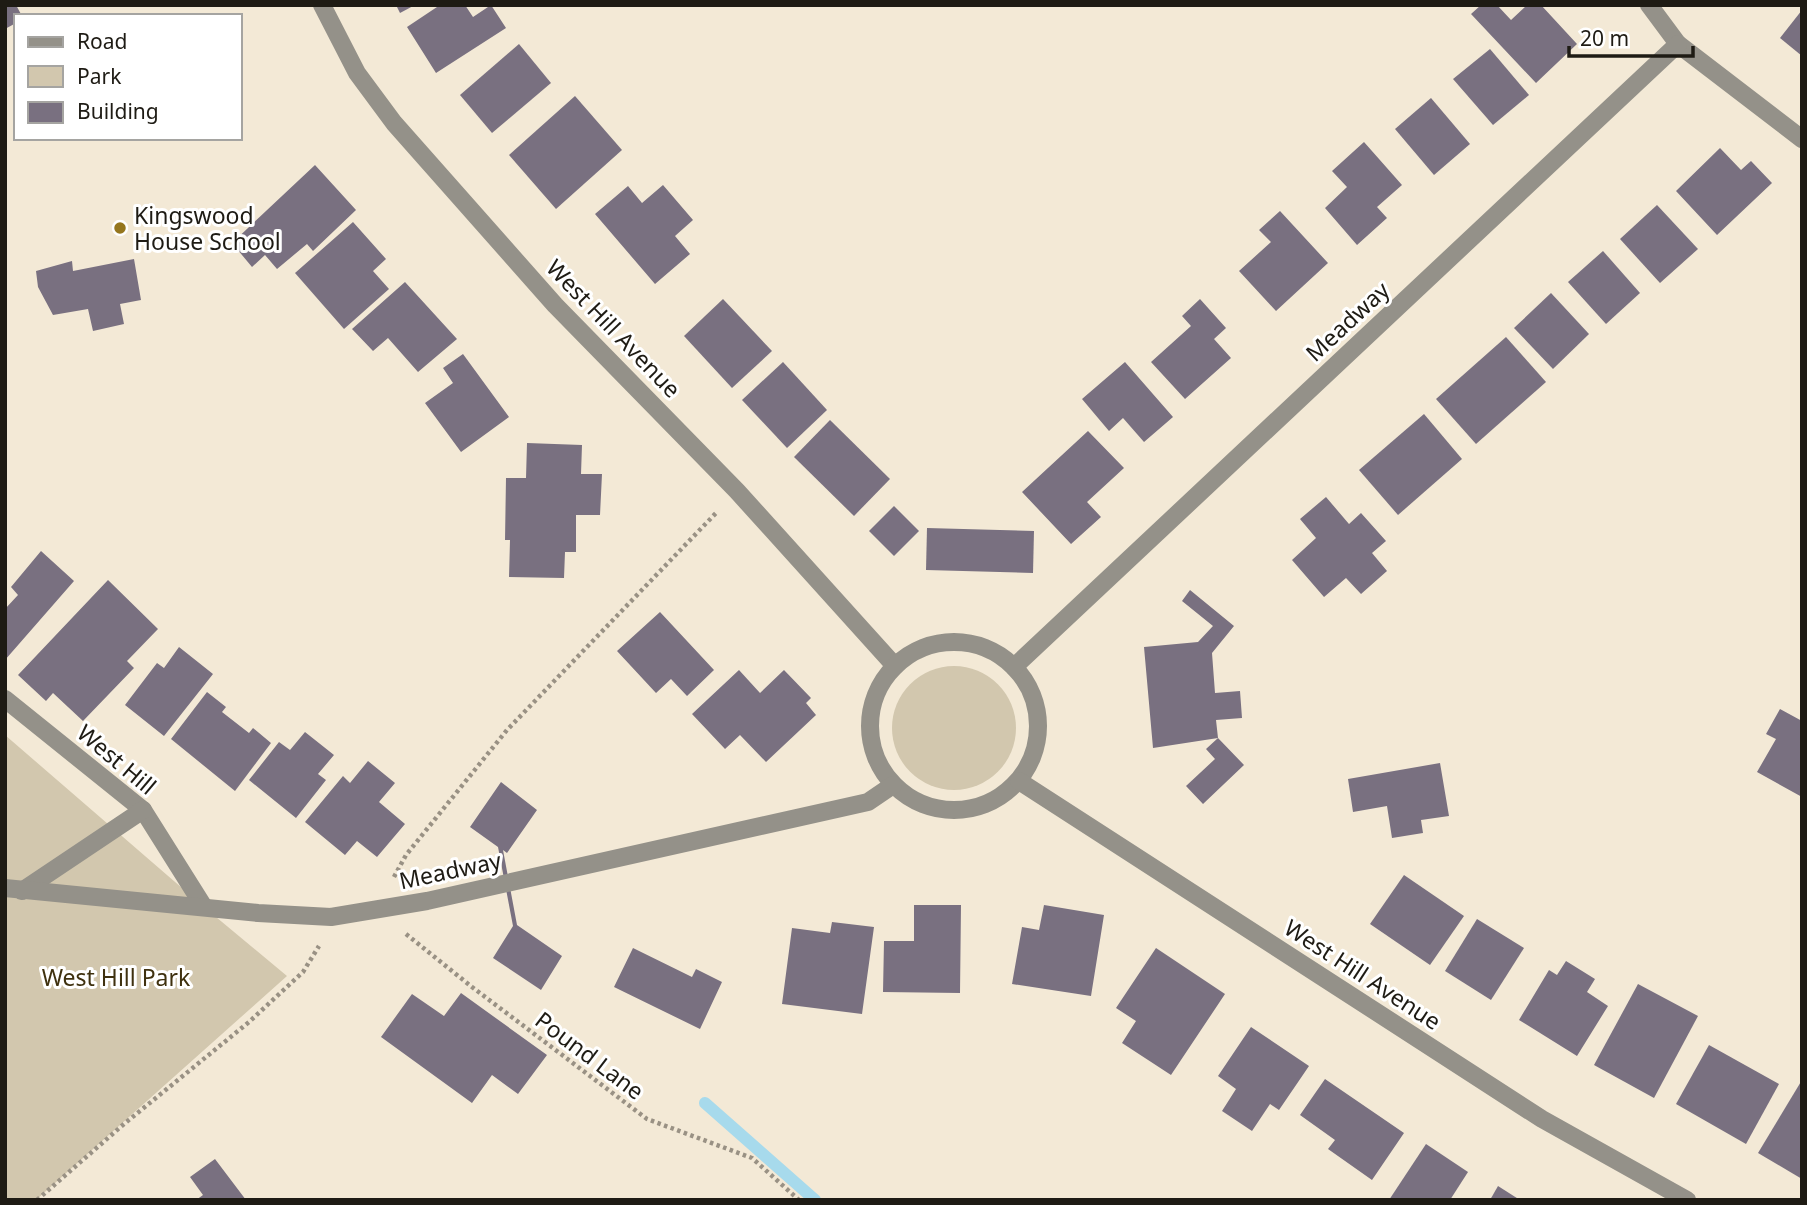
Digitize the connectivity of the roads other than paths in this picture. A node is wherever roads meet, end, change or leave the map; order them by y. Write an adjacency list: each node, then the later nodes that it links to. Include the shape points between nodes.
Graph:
1 (322, 5): 5 (street, West Hill Avenue, via 357,73 394,123 555,305 737,491)
2 (1649, 5): 3 (street)
3 (1678, 44): 4 (street); 6 (street, Meadway)
4 (1802, 139)
5 (895, 666): 6 (street, via 917,650 942,643 968,643 993,652); 9 (street, via 880,687 871,712 871,738 878,763)
6 (1014, 667): 8 (street, via 1029,687 1037,711 1038,736 1032,760)
7 (5, 699): 10 (street, West Hill)
8 (1019, 781): 9 (street, via 997,799 971,810 943,810 916,802); 13 (street, West Hill Avenue, via 1542,1119)
9 (893, 785): 12 (street, Meadway, via 868,802 427,901 331,917)
10 (143, 810): 11 (street); 12 (street, West Hill)
11 (14, 890): 12 (street, Meadway)
12 (204, 907)
13 (1687, 1200)

